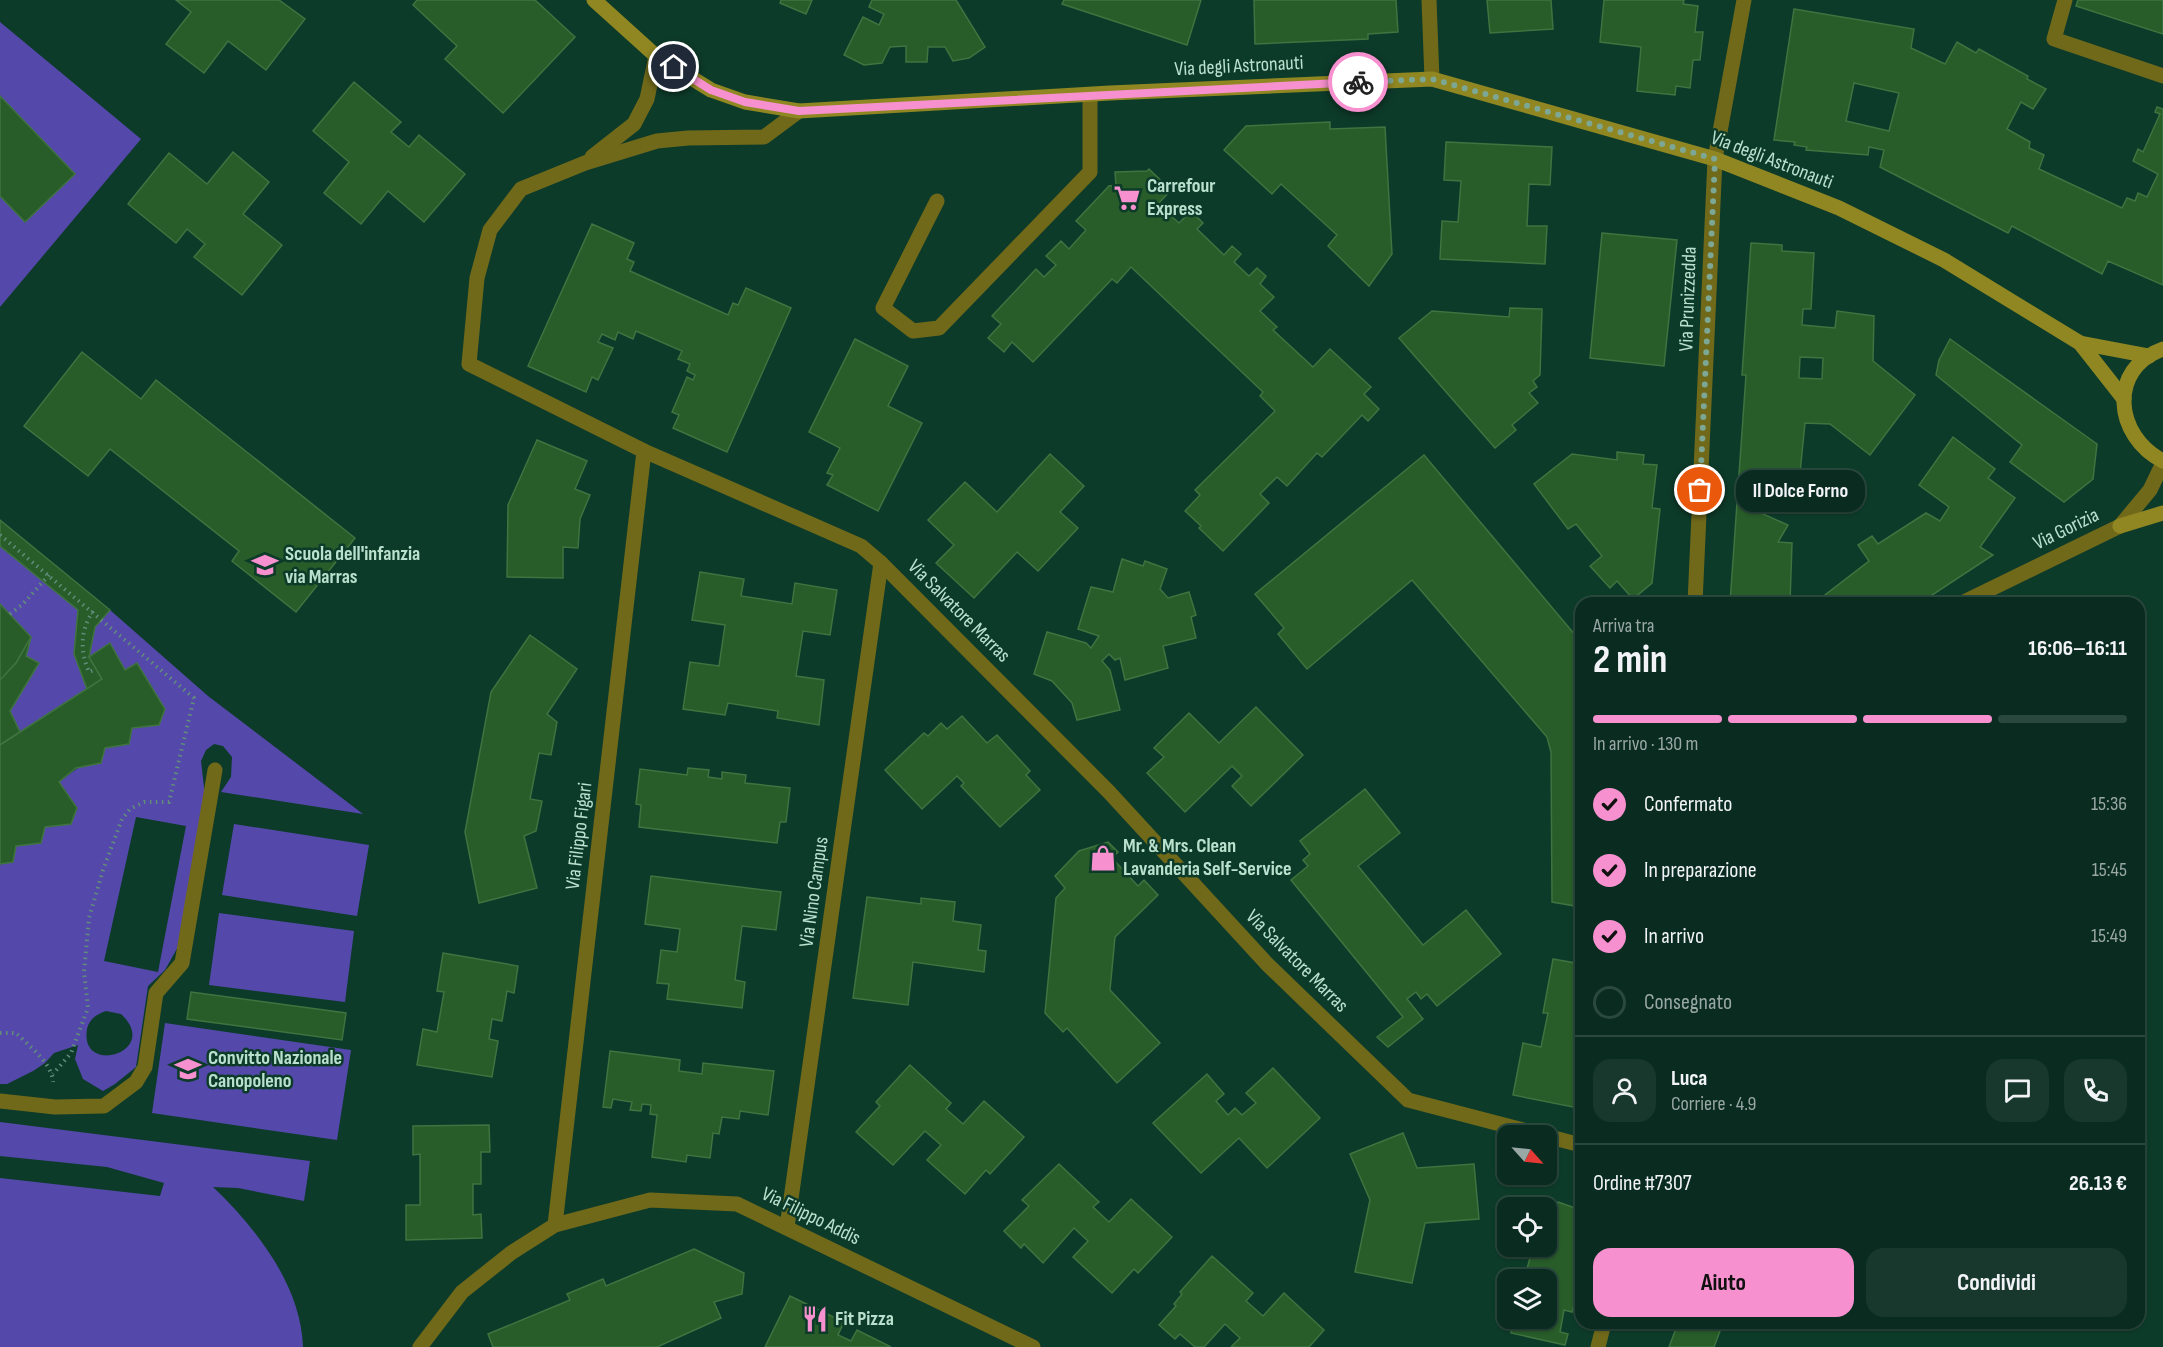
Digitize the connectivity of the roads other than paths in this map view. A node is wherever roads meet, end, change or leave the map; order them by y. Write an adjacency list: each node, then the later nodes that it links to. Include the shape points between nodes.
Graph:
1 (594, 0): 5 (main road, Via degli Astronauti)
2 (1429, 0): 7 (street)
3 (1744, 0): 10 (street, Via Prunizzedda)
4 (2065, 0): 6 (street, via 2054,39)
5 (656, 56): 9 (main road, Via degli Astronauti, via 711,90 745,102); 11 (street, Via Salvatore Marras, via 647,99 634,124)
6 (2163, 76)
7 (1432, 79): 8 (main road, Via degli Astronauti); 10 (main road, Via degli Astronauti)
8 (1090, 95): 9 (main road, Via degli Astronauti); 12 (street, via 1089,172 939,328 913,331 883,308)
9 (799, 111): 11 (street, Via Salvatore Marras, via 764,137 657,141)
10 (1715, 159): 13 (main road, Via degli Astronauti, via 1839,208 1944,260); 22 (street, Via Prunizzedda)
11 (585, 163): 17 (street, Via Salvatore Marras, via 521,189 490,230 477,278 469,364)
12 (937, 201)
13 (2080, 343): 15 (main road, Via degli Astronauti); 16 (main road, Via degli Astronauti)
14 (2163, 349): 15 (main road)
15 (2149, 356): 16 (main road, via 2132,375)
16 (2124, 399): 18 (main road, via 2125,415 2134,437)
17 (644, 452): 21 (street, Via Salvatore Marras, via 861,546); 29 (street, Via Filippo Figari)
18 (2163, 462): 20 (street, Via Gorizia, via 2150,490)
19 (2163, 513): 20 (main road)
20 (2120, 526): 23 (street, Via Gorizia)
21 (881, 563): 26 (street, Via Salvatore Marras, via 1109,792 1267,964 1407,1100); 30 (street, Via Nino Campus)
22 (1695, 597)
23 (1974, 597)
24 (215, 770): 25 (street, via 182,963 156,993 146,1067 136,1082 104,1106 55,1107)
25 (0, 1101)
26 (1504, 1125)
27 (1557, 1139): 28 (street, Via Salvatore Marras)
28 (1575, 1143)
29 (555, 1225): 30 (street, Via Filippo Addis, via 650,1200 737,1204); 32 (street, Via Filippo Addis, via 511,1253 462,1292)
30 (787, 1227): 33 (street, Via Filippo Addis)
31 (1603, 1329): 34 (street)
32 (420, 1347)
33 (1033, 1347)
34 (1598, 1347)

